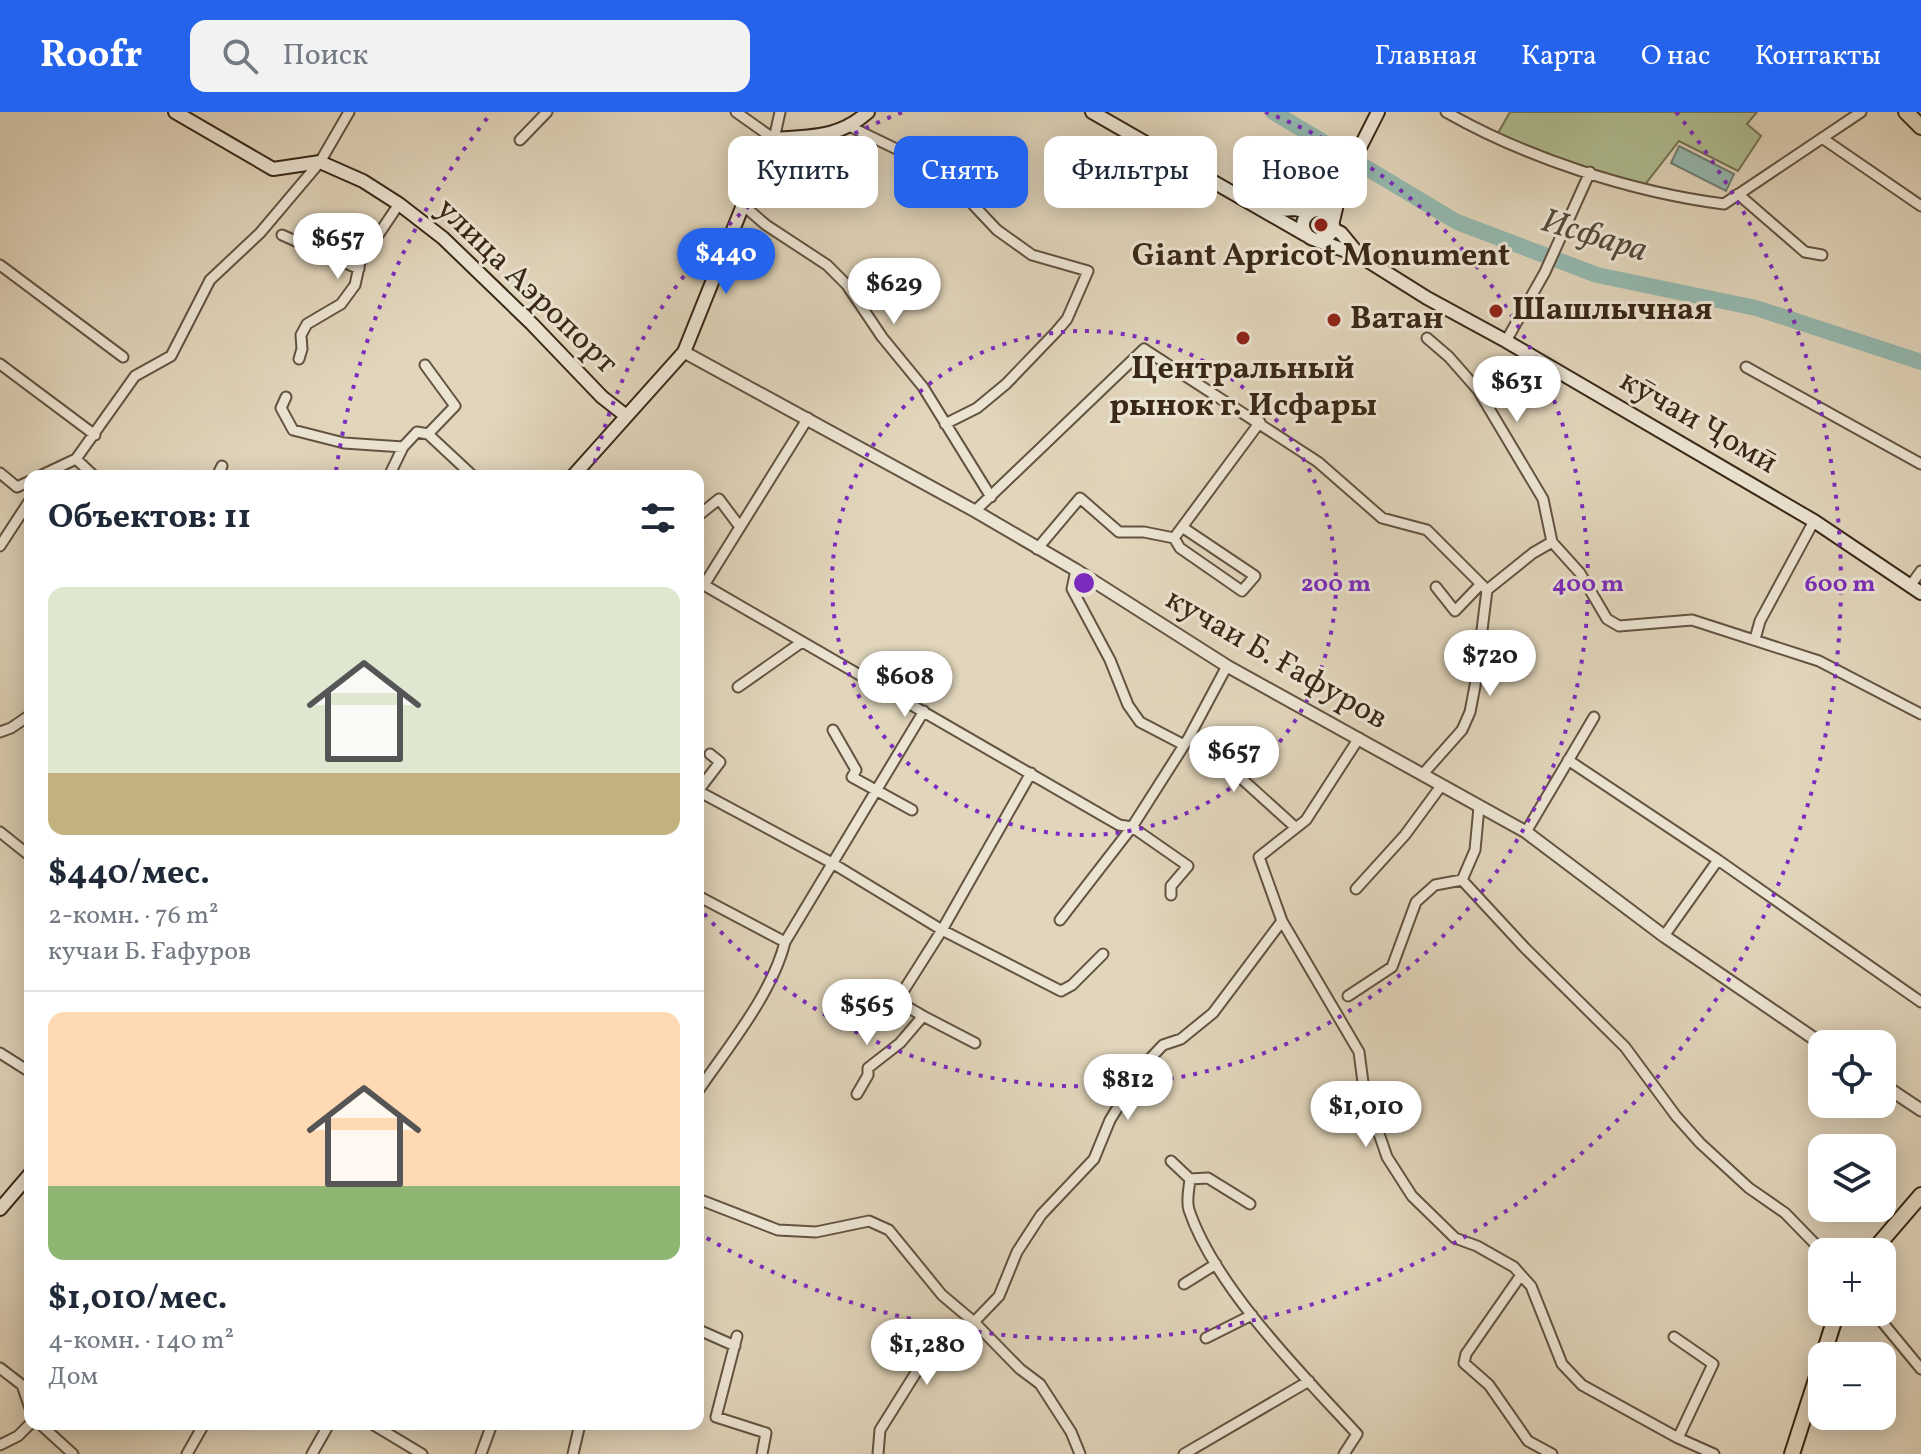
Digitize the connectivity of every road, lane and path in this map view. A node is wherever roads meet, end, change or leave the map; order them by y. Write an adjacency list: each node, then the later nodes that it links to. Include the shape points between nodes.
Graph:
1 (175, 112): 20 (main road, via 273,169)
2 (349, 112): 20 (street)
3 (547, 112): 19 (street)
4 (736, 112): 14 (street)
5 (780, 112): 15 (street)
6 (868, 112): 12 (main road)
7 (1092, 112): 29 (main road, кӯчаи Ҷомӣ)
8 (1378, 112): 17 (main road)
9 (1446, 112): 21 (street, via 1492,138)
10 (1861, 112): 18 (street)
11 (1906, 112): 13 (main road)
12 (851, 127): 16 (main road); 50 (street, via 948,178 997,230 1032,255 1088,271 1056,332 1006,384 977,408)
13 (1921, 127)
14 (770, 136)
15 (775, 136)
16 (805, 136)
17 (1366, 136)
18 (1822, 138): 22 (street); 24 (street)
19 (520, 140)
20 (320, 162): 23 (main road, улица Аэропорт); 52 (street, via 260,233 210,280 171,356 135,376)
21 (1590, 172): 22 (street, via 1684,199 1724,204); 39 (street, via 1545,272)
22 (1738, 194): 34 (street, via 1805,252)
23 (399, 204): 37 (street); 47 (main road, улица Аэропорт, via 443,238)
24 (1921, 206)
25 (742, 208): 40 (main road)
26 (746, 208): 50 (street, via 847,285)
27 (1315, 208): 30 (main road)
28 (1337, 208): 31 (main road)
29 (1264, 211): 30 (main road); 33 (main road, кӯчаи Ҷомӣ)
30 (1312, 211): 31 (main road, via 1323,210); 33 (main road, via 1303,221)
31 (1333, 225): 33 (main road, via 1329,237); 35 (main road)
32 (282, 235): 37 (street)
33 (1311, 238): 35 (main road, кӯчаи Ҷомӣ)
34 (1822, 255)
35 (1360, 256): 39 (main road, кӯчаи Ҷомӣ)
36 (0, 265): 41 (street)
37 (359, 269): 42 (street, via 341,304 307,324)
38 (1427, 338): 73 (street, via 1478,390 1543,499)
39 (1506, 341): 69 (main road, кӯчаи Ҷомӣ)
40 (684, 352): 47 (main road); 48 (street, кучаи Б. Ғафуров)
41 (123, 357)
42 (299, 359)
43 (0, 364): 52 (street)
44 (425, 365): 51 (street, via 455,406)
45 (1746, 367): 55 (street)
46 (286, 397): 53 (street, via 281,408 293,430 344,443)
47 (625, 415): 62 (main road)
48 (808, 418): 68 (street, кучаи Б. Ғафуров); 70 (street)
49 (1260, 422): 65 (street, via 1144,349); 71 (street); 79 (street, via 1318,462 1382,518 1427,530)
50 (945, 424): 65 (street)
51 (428, 434): 53 (street, via 417,432); 61 (street)
52 (95, 435): 54 (street)
53 (403, 447): 60 (street)
54 (76, 459): 57 (street); 58 (street)
55 (1921, 464)
56 (222, 466): 59 (street)
57 (55, 470)
58 (88, 470)
59 (220, 470)
60 (392, 470)
61 (467, 470)
62 (578, 470)
63 (0, 473): 64 (street, via 17,487)
64 (24, 484)
65 (991, 497): 68 (street)
66 (24, 509): 74 (street)
67 (704, 511): 70 (street, via 719,499)
68 (975, 511): 75 (street, кучаи Б. Ғафуров)
69 (1814, 521): 80 (main road, кӯчаи Ҷомӣ); 81 (street)
70 (740, 527): 82 (street, via 704,585)
71 (1182, 527): 72 (street); 72 (street, via 1255,576 1242,591 1180,548)
72 (1174, 538): 75 (street, via 1119,532 1080,498)
73 (1552, 542): 79 (street); 81 (street, via 1580,573 1607,619 1619,626 1692,620)
74 (0, 546)
75 (1037, 549): 76 (street, кучаи Б. Ғафуров)
76 (1076, 570): 83 (street, кучаи Б. Ғафуров); 92 (street, via 1072,589 1128,705 1140,722)
77 (1921, 571): 80 (street)
78 (1436, 587): 79 (street, via 1455,611)
79 (1484, 587): 96 (street, via 1470,712 1462,730)
80 (1915, 589)
81 (1755, 639): 86 (street, via 1819,661)
82 (802, 642): 84 (street); 85 (street)
83 (1227, 666): 91 (street, кучаи Б. Ғафуров); 92 (street)
84 (738, 687)
85 (924, 711): 95 (street); 99 (street)
86 (1921, 714)
87 (1594, 717): 94 (street)
88 (24, 719): 90 (street)
89 (833, 730): 99 (street, via 856,770 852,777)
90 (0, 732)
91 (1359, 738): 96 (street, кучаи Б. Ғафуров); 104 (street, via 1324,795)
92 (1186, 742): 103 (street); 104 (street, via 1211,751)
93 (710, 754): 97 (street, via 720,762)
94 (1568, 760): 106 (street); 108 (street)
95 (1031, 773): 103 (street, via 1119,825); 116 (street)
96 (1422, 775): 98 (street, кучаи Б. Ғафуров)
97 (704, 783)
98 (1441, 786): 101 (street, кучаи Б. Ғафуров); 111 (street)
99 (876, 790): 102 (street); 109 (street)
100 (704, 794): 109 (street)
101 (1479, 807): 106 (street, кучаи Б. Ғафуров); 110 (street, via 1475,850)
102 (912, 810)
103 (1132, 827): 112 (street, via 1188,866 1171,886); 114 (street)
104 (1295, 827): 115 (street, via 1259,857)
105 (0, 832): 107 (street)
106 (1526, 832): 117 (street, кучаи Б. Ғафуров)
107 (24, 851)
108 (1718, 860): 117 (street); 121 (street)
109 (832, 863): 116 (street); 118 (street)
110 (1462, 880): 120 (street, via 1435,885 1416,902 1392,967); 138 (street, via 1625,1047 1700,1143)
111 (1356, 889)
112 (1171, 895)
113 (704, 903): 118 (street)
114 (1060, 920)
115 (1282, 921): 141 (street, via 1359,1052 1364,1090 1395,1174 1455,1238 1490,1253); 144 (street, via 1213,1013 1181,1039 1163,1045 1144,1065 1110,1120 1094,1159 1041,1215 1017,1252 999,1296)
116 (942, 930): 119 (street, via 1061,991); 122 (street, via 897,1001)
117 (1664, 936): 123 (street, кучаи Б. Ғафуров)
118 (785, 942): 127 (street, via 780,963)
119 (1103, 954)
120 (1348, 996)
121 (1921, 1002)
122 (923, 1016): 124 (street); 129 (street, via 868,1068)
123 (1808, 1034)
124 (975, 1043)
125 (0, 1053): 126 (street)
126 (24, 1068)
127 (704, 1082)
128 (1896, 1093): 130 (street)
129 (857, 1094)
130 (1921, 1110)
131 (1171, 1161): 132 (street)
132 (1190, 1179): 136 (street, via 1208,1178); 140 (street, via 1187,1207)
133 (24, 1181): 137 (main road)
134 (1921, 1195): 139 (main road)
135 (704, 1201): 144 (street, via 778,1230 816,1232 869,1221 889,1230 942,1295)
136 (1250, 1204)
137 (0, 1209)
138 (1809, 1238)
139 (1884, 1238)
140 (1216, 1264): 142 (street); 143 (street)
141 (1521, 1275): 161 (street, via 1531,1286 1562,1364 1582,1385); 174 (street, via 1464,1363 1489,1385 1528,1441)
142 (1184, 1284)
143 (1252, 1315): 148 (street); 151 (street)
144 (974, 1322): 170 (street, via 922,1363 880,1430); 171 (street, via 1040,1384)
145 (1886, 1326): 150 (street)
146 (704, 1331): 169 (street, via 736,1341 716,1417 766,1433)
147 (1674, 1337): 161 (street, via 1713,1364)
148 (1206, 1338)
149 (0, 1368): 152 (street)
150 (1921, 1369)
151 (1309, 1381): 172 (street); 173 (street, via 1357,1434)
152 (24, 1391)
153 (1808, 1404): 176 (main road)
154 (24, 1430): 162 (street)
155 (49, 1430): 163 (street)
156 (201, 1430): 164 (street)
157 (326, 1430): 165 (street)
158 (382, 1430): 166 (street)
159 (490, 1430): 167 (street)
160 (579, 1430): 168 (street)
161 (1678, 1438): 175 (street)
162 (0, 1445)
163 (73, 1454)
164 (187, 1454)
165 (312, 1454)
166 (422, 1454)
167 (481, 1454)
168 (573, 1454)
169 (762, 1454)
170 (878, 1454)
171 (1080, 1454)
172 (1184, 1454)
173 (1344, 1454)
174 (1552, 1454)
175 (1714, 1454)
176 (1792, 1454)

